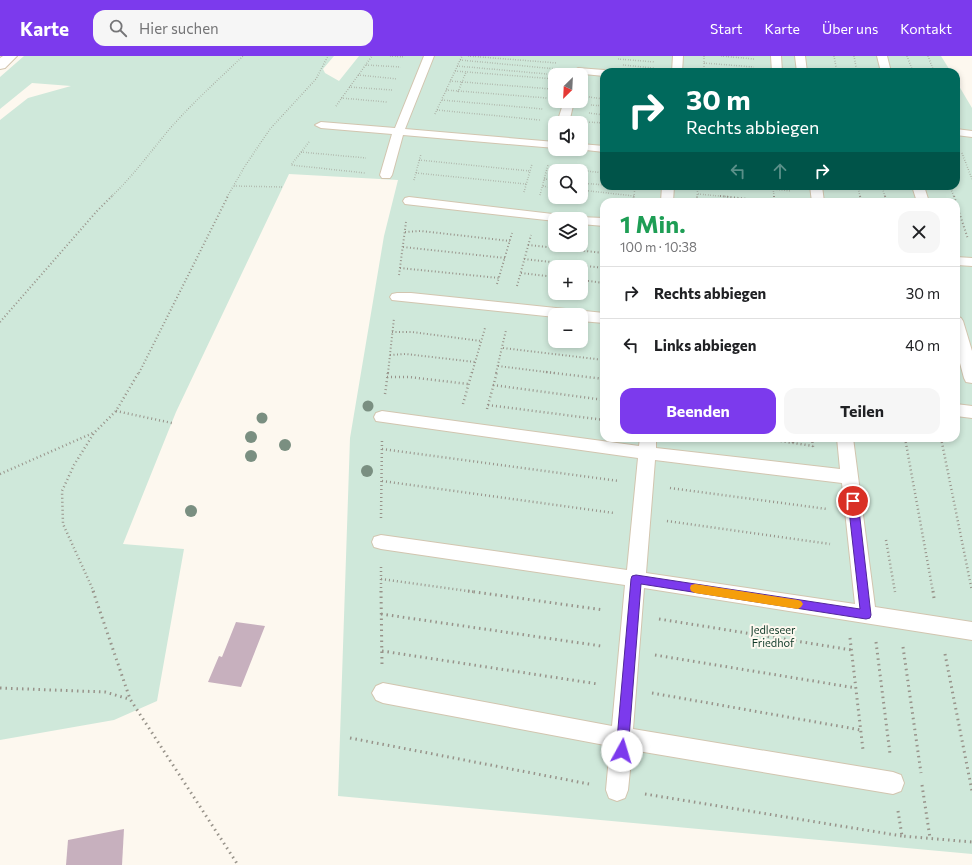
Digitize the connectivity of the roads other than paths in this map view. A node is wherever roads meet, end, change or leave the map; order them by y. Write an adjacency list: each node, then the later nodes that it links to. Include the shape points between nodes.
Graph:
1 (11, 56): 7 (street)
2 (429, 56): 15 (lane)
3 (800, 56): 10 (lane)
4 (882, 56): 11 (lane)
5 (582, 57): 8 (lane)
6 (678, 58): 9 (lane)
7 (0, 65)
8 (579, 68)
9 (677, 68)
10 (802, 68)
11 (885, 68)
12 (588, 73): 13 (lane)
13 (600, 73)
14 (321, 125): 15 (lane)
15 (399, 131): 18 (lane); 21 (lane)
16 (960, 132): 17 (lane)
17 (972, 134)
18 (548, 144)
19 (588, 148): 20 (lane)
20 (600, 149)
21 (386, 176)
22 (408, 201): 23 (lane)
23 (548, 216)
24 (588, 221): 25 (lane)
25 (600, 222)
26 (960, 261): 27 (lane)
27 (972, 262)
28 (397, 297): 29 (lane)
29 (548, 312)
30 (588, 317): 31 (lane)
31 (600, 318)
32 (960, 335): 33 (lane)
33 (972, 378)
34 (960, 410): 35 (lane)
35 (972, 412)
36 (382, 417): 37 (lane)
37 (600, 441)
38 (615, 442): 40 (lane)
39 (846, 442): 41 (lane)
40 (647, 445): 41 (lane); 43 (lane)
41 (850, 478): 44 (lane)
42 (381, 542): 43 (lane)
43 (636, 579): 44 (lane); 47 (lane)
44 (870, 615): 45 (lane)
45 (972, 631)
46 (383, 693): 47 (lane)
47 (623, 738): 48 (lane); 49 (lane)
48 (893, 782)
49 (617, 790)

